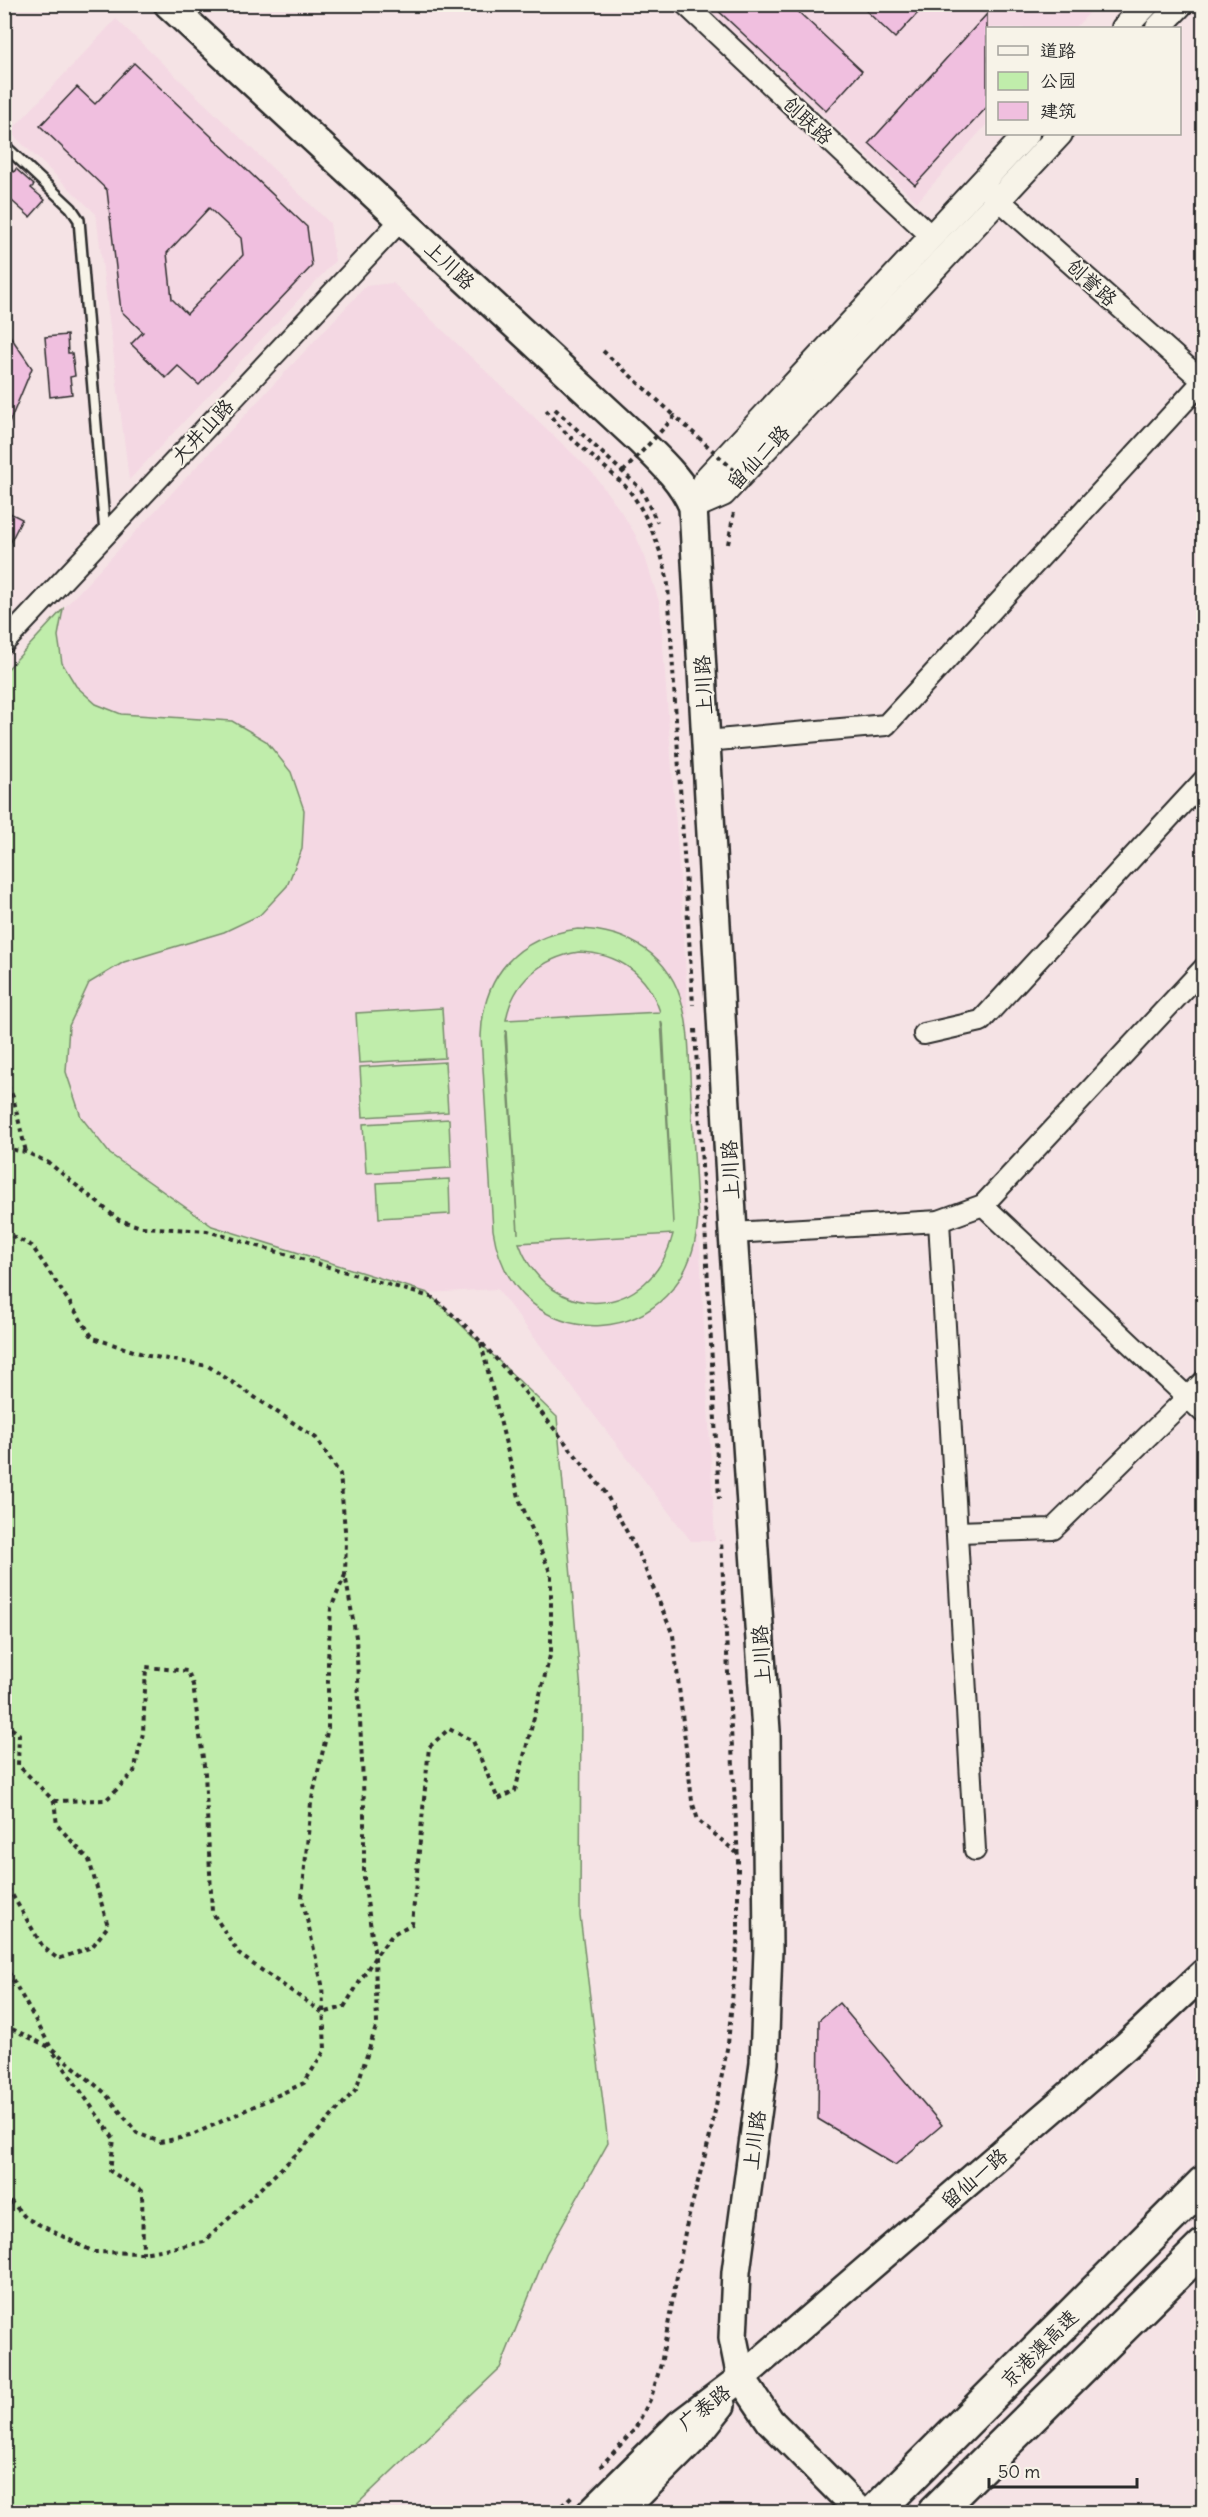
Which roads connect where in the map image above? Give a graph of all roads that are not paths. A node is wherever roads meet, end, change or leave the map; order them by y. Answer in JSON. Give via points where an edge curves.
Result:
{"nodes":[{"id":1,"x":168,"y":4,"type":"edge"},
{"id":2,"x":685,"y":4,"type":"edge"},
{"id":3,"x":1147,"y":4,"type":"edge"},
{"id":4,"x":1181,"y":4,"type":"edge"},
{"id":5,"x":1125,"y":27,"type":"edge"},
{"id":6,"x":1159,"y":27,"type":"edge"},
{"id":7,"x":1026,"y":135,"type":"edge"},
{"id":8,"x":1059,"y":135,"type":"edge"},
{"id":9,"x":4,"y":145,"type":"edge"},
{"id":10,"x":981,"y":183,"type":"junction"},
{"id":11,"x":999,"y":199,"type":"junction"},
{"id":12,"x":401,"y":220,"type":"junction"},
{"id":13,"x":931,"y":236,"type":"junction"},
{"id":14,"x":1203,"y":381,"type":"edge"},
{"id":15,"x":693,"y":507,"type":"junction"},
{"id":16,"x":105,"y":533,"type":"junction"},
{"id":17,"x":4,"y":643,"type":"edge"},
{"id":18,"x":706,"y":741,"type":"junction"},
{"id":19,"x":1203,"y":780,"type":"edge"},
{"id":20,"x":1203,"y":968,"type":"edge"},
{"id":21,"x":924,"y":1034,"type":"dead end"},
{"id":22,"x":983,"y":1204,"type":"junction"},
{"id":23,"x":939,"y":1221,"type":"junction"},
{"id":24,"x":733,"y":1233,"type":"junction"},
{"id":25,"x":1203,"y":1381,"type":"edge"},
{"id":26,"x":1187,"y":1398,"type":"junction"},
{"id":27,"x":1203,"y":1413,"type":"edge"},
{"id":28,"x":957,"y":1532,"type":"junction"},
{"id":29,"x":975,"y":1850,"type":"dead end"},
{"id":30,"x":1203,"y":1973,"type":"edge"},
{"id":31,"x":1203,"y":2183,"type":"edge"},
{"id":32,"x":1203,"y":2246,"type":"edge"},
{"id":33,"x":741,"y":2378,"type":"junction"},
{"id":34,"x":591,"y":2512,"type":"edge"},
{"id":35,"x":621,"y":2512,"type":"edge"},
{"id":36,"x":860,"y":2512,"type":"edge"},
{"id":37,"x":875,"y":2512,"type":"edge"},
{"id":38,"x":935,"y":2512,"type":"edge"}],
"edges":[{"from":1,"to":12,"type":"main road","name":"上川路"},
{"from":2,"to":13,"type":"street","name":"创联路"},
{"from":3,"to":5,"type":"street"},
{"from":4,"to":6,"type":"street"},
{"from":7,"to":10,"type":"street","name":"留仙二路"},
{"from":8,"to":11,"type":"street","name":"留仙二路"},
{"from":9,"to":16,"type":"lane","via":[[79,220]]},
{"from":10,"to":11,"type":"street","name":"创誉路"},
{"from":10,"to":13,"type":"street","name":"留仙二路"},
{"from":11,"to":14,"type":"street","name":"创誉路"},
{"from":11,"to":15,"type":"street","name":"留仙二路","via":[[723,494]]},
{"from":12,"to":15,"type":"main road","name":"上川路","via":[[651,452]]},
{"from":12,"to":16,"type":"street","name":"大井山路"},
{"from":13,"to":15,"type":"street","name":"留仙二路","via":[[706,478]]},
{"from":14,"to":18,"type":"street","via":[[886,725]]},
{"from":15,"to":18,"type":"main road","name":"上川路"},
{"from":16,"to":17,"type":"street","name":"大井山路"},
{"from":18,"to":24,"type":"main road","name":"上川路"},
{"from":19,"to":21,"type":"street","via":[[981,1021]]},
{"from":20,"to":22,"type":"street"},
{"from":22,"to":23,"type":"street"},
{"from":22,"to":26,"type":"street"},
{"from":23,"to":24,"type":"street"},
{"from":23,"to":28,"type":"street"},
{"from":24,"to":33,"type":"main road","name":"上川路","via":[[766,1731],[768,1860],[764,2063],[736,2272],[733,2338]]},
{"from":25,"to":26,"type":"street"},
{"from":26,"to":27,"type":"street"},
{"from":26,"to":28,"type":"street","via":[[1053,1529]]},
{"from":28,"to":29,"type":"street"},
{"from":30,"to":33,"type":"main road","name":"留仙一路","via":[[1126,2046]]},
{"from":31,"to":37,"type":"highway","name":"京港澳高速"},
{"from":32,"to":38,"type":"highway"},
{"from":33,"to":34,"type":"main road","name":"广泰路","via":[[680,2424]]},
{"from":33,"to":35,"type":"main road","name":"广泰路","via":[[694,2439]]},
{"from":33,"to":36,"type":"main road","name":"上川路","via":[[770,2421]]}]}
